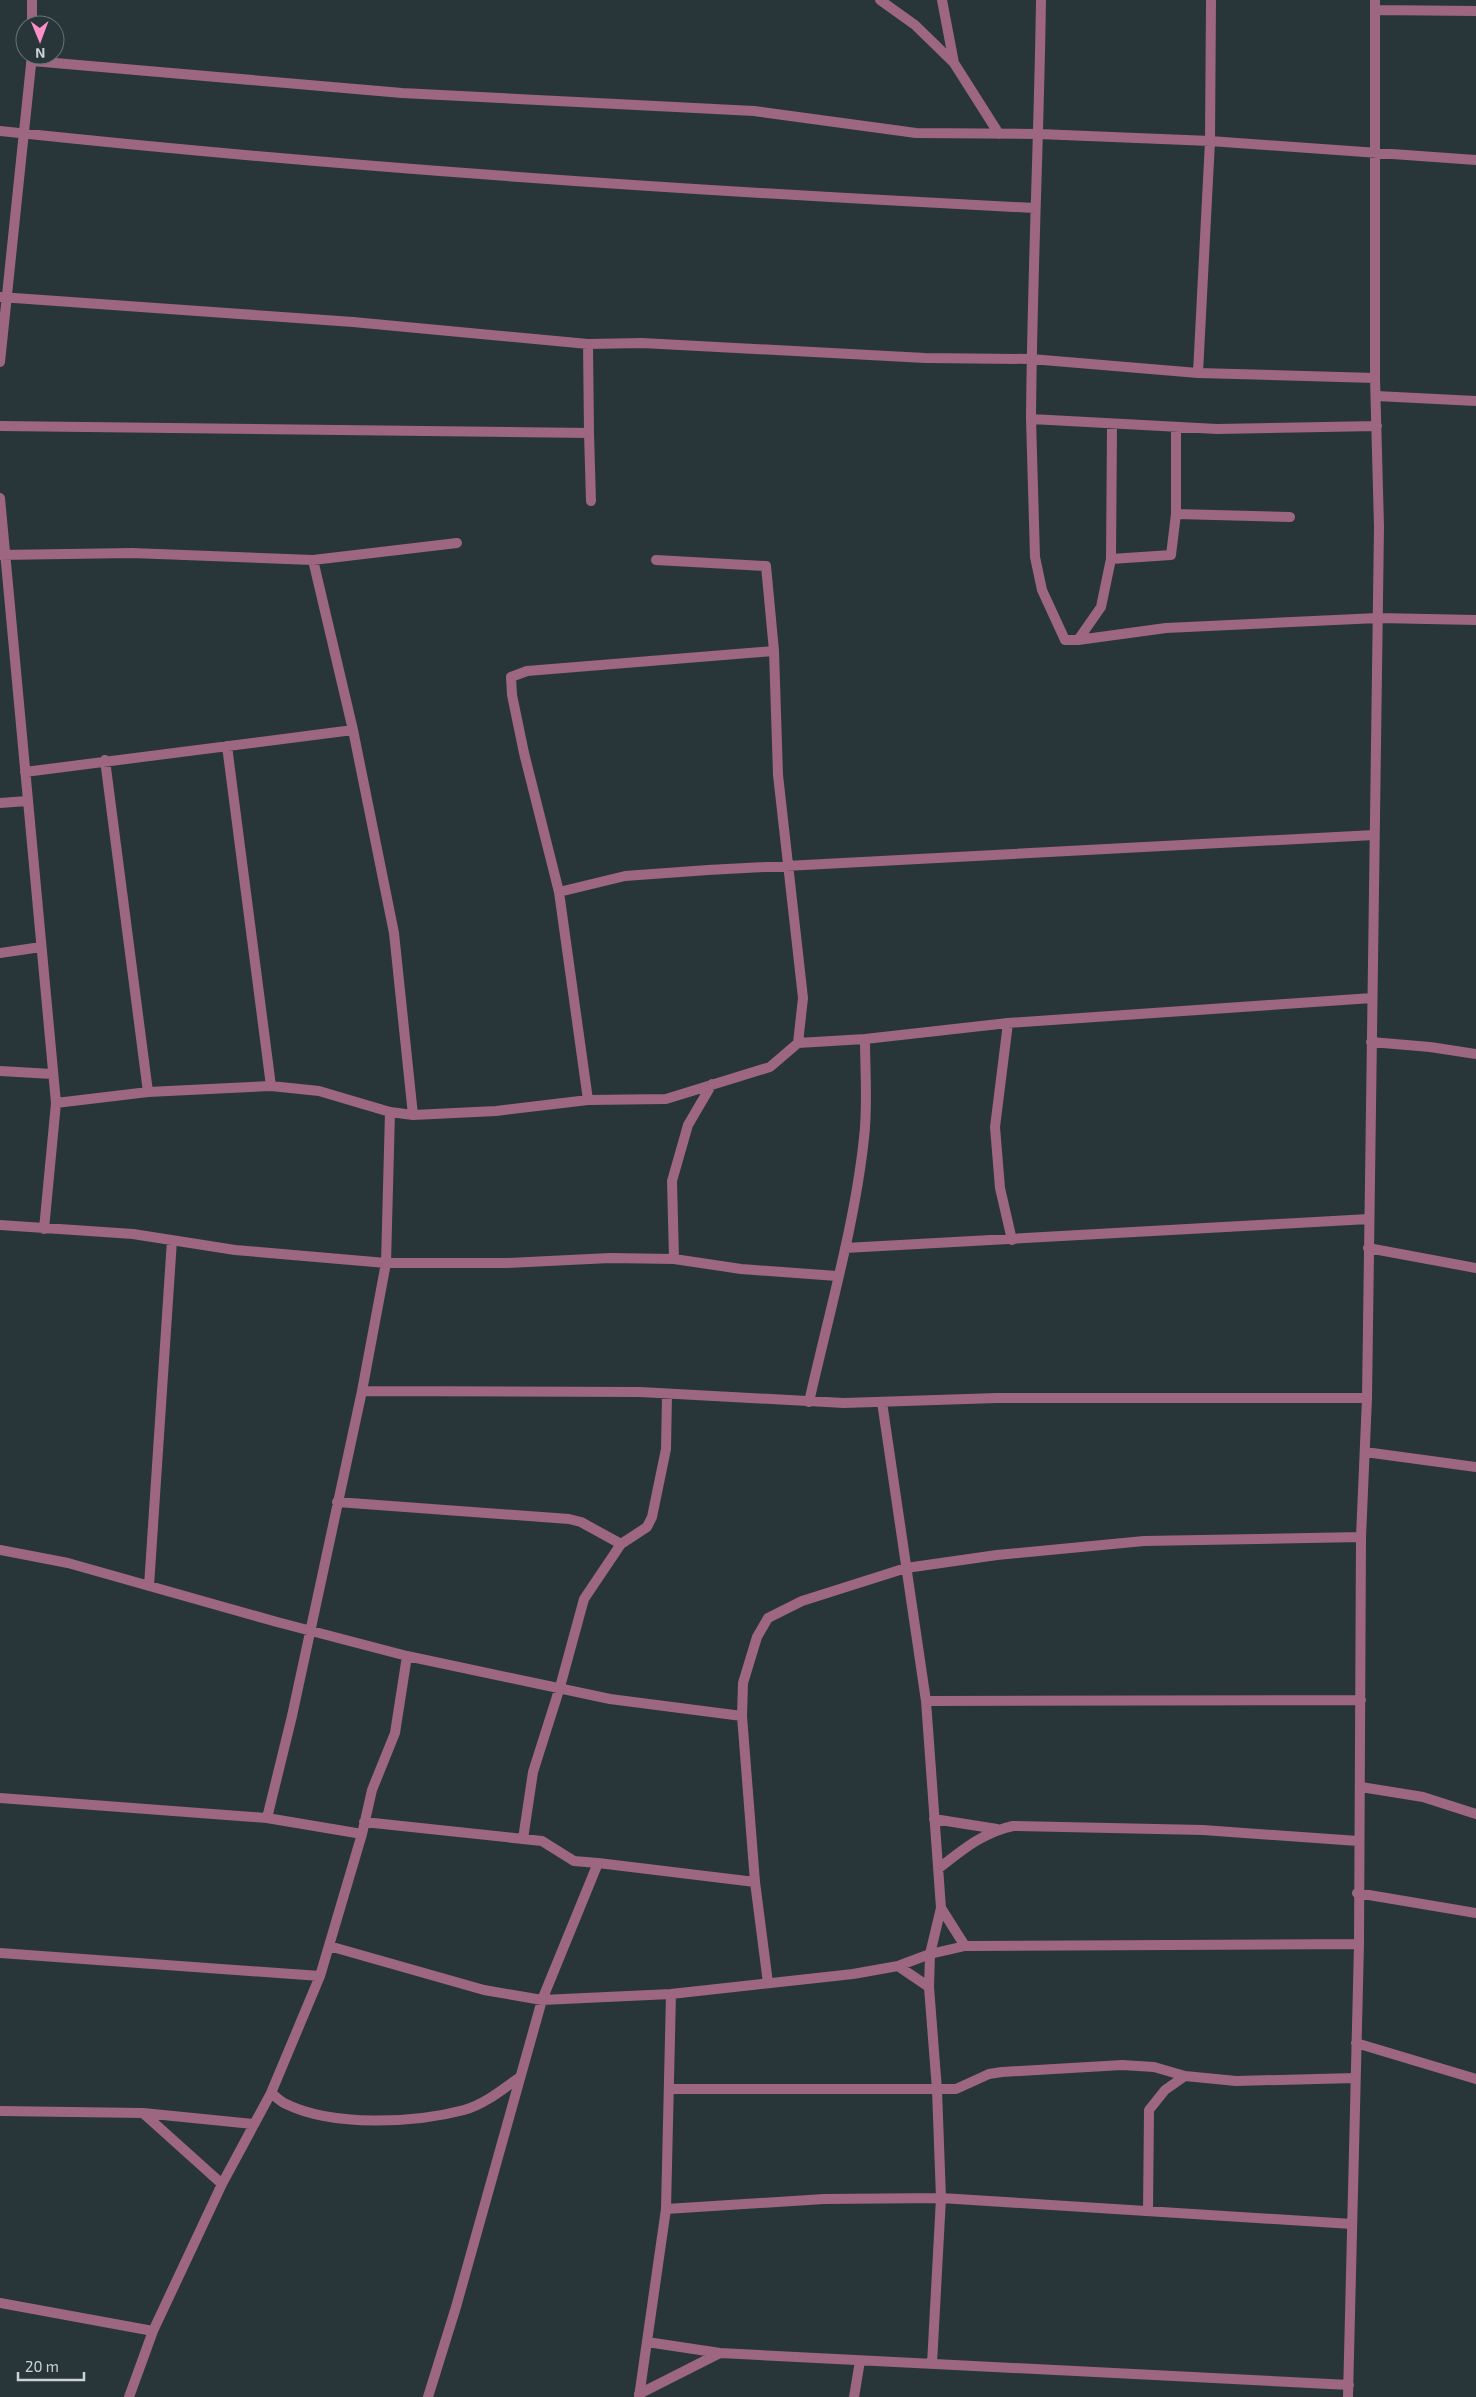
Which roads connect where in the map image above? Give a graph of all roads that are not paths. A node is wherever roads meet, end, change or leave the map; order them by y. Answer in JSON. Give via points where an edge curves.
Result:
{"nodes":[{"id":1,"x":32,"y":0,"type":"edge"},
{"id":2,"x":880,"y":0,"type":"edge"},
{"id":3,"x":942,"y":0,"type":"edge"},
{"id":4,"x":1041,"y":0,"type":"edge"},
{"id":5,"x":1212,"y":0,"type":"edge"},
{"id":6,"x":1375,"y":5,"type":"edge"},
{"id":7,"x":1476,"y":11,"type":"edge"},
{"id":8,"x":32,"y":15,"type":"edge"},
{"id":9,"x":65,"y":61,"type":"edge"},
{"id":10,"x":954,"y":63,"type":"junction"},
{"id":11,"x":31,"y":65,"type":"edge"},
{"id":12,"x":0,"y":131,"type":"edge"},
{"id":13,"x":23,"y":134,"type":"junction"},
{"id":14,"x":999,"y":134,"type":"junction"},
{"id":15,"x":1040,"y":134,"type":"junction"},
{"id":16,"x":1210,"y":141,"type":"junction"},
{"id":17,"x":1374,"y":151,"type":"junction"},
{"id":18,"x":1476,"y":160,"type":"edge"},
{"id":19,"x":1035,"y":208,"type":"junction"},
{"id":20,"x":4,"y":298,"type":"edge"},
{"id":21,"x":588,"y":344,"type":"junction"},
{"id":22,"x":1031,"y":359,"type":"junction"},
{"id":23,"x":0,"y":362,"type":"edge"},
{"id":24,"x":1198,"y":373,"type":"junction"},
{"id":25,"x":1375,"y":378,"type":"junction"},
{"id":26,"x":1376,"y":396,"type":"junction"},
{"id":27,"x":1476,"y":401,"type":"edge"},
{"id":28,"x":1031,"y":419,"type":"junction"},
{"id":29,"x":1112,"y":424,"type":"junction"},
{"id":30,"x":0,"y":426,"type":"edge"},
{"id":31,"x":1176,"y":426,"type":"junction"},
{"id":32,"x":1377,"y":426,"type":"junction"},
{"id":33,"x":590,"y":433,"type":"junction"},
{"id":34,"x":0,"y":498,"type":"edge"},
{"id":35,"x":591,"y":501,"type":"dead end"},
{"id":36,"x":1176,"y":514,"type":"junction"},
{"id":37,"x":1290,"y":517,"type":"dead end"},
{"id":38,"x":457,"y":543,"type":"dead end"},
{"id":39,"x":2,"y":554,"type":"edge"},
{"id":40,"x":1111,"y":559,"type":"junction"},
{"id":41,"x":313,"y":560,"type":"junction"},
{"id":42,"x":656,"y":560,"type":"dead end"},
{"id":43,"x":1378,"y":618,"type":"junction"},
{"id":44,"x":1476,"y":620,"type":"edge"},
{"id":45,"x":1078,"y":640,"type":"junction"},
{"id":46,"x":774,"y":650,"type":"junction"},
{"id":47,"x":353,"y":730,"type":"junction"},
{"id":48,"x":227,"y":746,"type":"junction"},
{"id":49,"x":105,"y":760,"type":"junction"},
{"id":50,"x":25,"y":772,"type":"junction"},
{"id":51,"x":27,"y":801,"type":"junction"},
{"id":52,"x":0,"y":802,"type":"edge"},
{"id":53,"x":1374,"y":835,"type":"junction"},
{"id":54,"x":789,"y":866,"type":"junction"},
{"id":55,"x":559,"y":892,"type":"junction"},
{"id":56,"x":41,"y":947,"type":"junction"},
{"id":57,"x":0,"y":953,"type":"edge"},
{"id":58,"x":1372,"y":998,"type":"junction"},
{"id":59,"x":1008,"y":1023,"type":"junction"},
{"id":60,"x":865,"y":1039,"type":"junction"},
{"id":61,"x":1371,"y":1042,"type":"junction"},
{"id":62,"x":798,"y":1043,"type":"junction"},
{"id":63,"x":1476,"y":1054,"type":"edge"},
{"id":64,"x":0,"y":1071,"type":"edge"},
{"id":65,"x":52,"y":1074,"type":"junction"},
{"id":66,"x":712,"y":1084,"type":"junction"},
{"id":67,"x":271,"y":1086,"type":"junction"},
{"id":68,"x":148,"y":1092,"type":"junction"},
{"id":69,"x":588,"y":1100,"type":"junction"},
{"id":70,"x":56,"y":1103,"type":"junction"},
{"id":71,"x":390,"y":1112,"type":"junction"},
{"id":72,"x":413,"y":1116,"type":"junction"},
{"id":73,"x":1369,"y":1219,"type":"junction"},
{"id":74,"x":0,"y":1226,"type":"edge"},
{"id":75,"x":44,"y":1229,"type":"junction"},
{"id":76,"x":172,"y":1240,"type":"junction"},
{"id":77,"x":1012,"y":1240,"type":"junction"},
{"id":78,"x":845,"y":1248,"type":"junction"},
{"id":79,"x":1368,"y":1248,"type":"junction"},
{"id":80,"x":674,"y":1259,"type":"junction"},
{"id":81,"x":386,"y":1263,"type":"junction"},
{"id":82,"x":1476,"y":1268,"type":"edge"},
{"id":83,"x":838,"y":1276,"type":"junction"},
{"id":84,"x":362,"y":1391,"type":"junction"},
{"id":85,"x":668,"y":1395,"type":"junction"},
{"id":86,"x":1367,"y":1398,"type":"junction"},
{"id":87,"x":809,"y":1402,"type":"junction"},
{"id":88,"x":882,"y":1402,"type":"junction"},
{"id":89,"x":1365,"y":1452,"type":"junction"},
{"id":90,"x":1476,"y":1467,"type":"edge"},
{"id":91,"x":337,"y":1502,"type":"junction"},
{"id":92,"x":1361,"y":1537,"type":"junction"},
{"id":93,"x":621,"y":1544,"type":"junction"},
{"id":94,"x":0,"y":1550,"type":"edge"},
{"id":95,"x":906,"y":1568,"type":"junction"},
{"id":96,"x":149,"y":1586,"type":"junction"},
{"id":97,"x":310,"y":1630,"type":"junction"},
{"id":98,"x":407,"y":1656,"type":"junction"},
{"id":99,"x":560,"y":1687,"type":"junction"},
{"id":100,"x":1361,"y":1700,"type":"junction"},
{"id":101,"x":926,"y":1701,"type":"junction"},
{"id":102,"x":742,"y":1716,"type":"junction"},
{"id":103,"x":1361,"y":1787,"type":"junction"},
{"id":104,"x":0,"y":1798,"type":"edge"},
{"id":105,"x":1476,"y":1814,"type":"edge"},
{"id":106,"x":267,"y":1818,"type":"junction"},
{"id":107,"x":934,"y":1819,"type":"junction"},
{"id":108,"x":364,"y":1822,"type":"junction"},
{"id":109,"x":997,"y":1829,"type":"junction"},
{"id":110,"x":362,"y":1834,"type":"junction"},
{"id":111,"x":522,"y":1839,"type":"junction"},
{"id":112,"x":1358,"y":1841,"type":"junction"},
{"id":113,"x":598,"y":1863,"type":"junction"},
{"id":114,"x":938,"y":1868,"type":"junction"},
{"id":115,"x":755,"y":1882,"type":"junction"},
{"id":116,"x":1357,"y":1893,"type":"junction"},
{"id":117,"x":941,"y":1908,"type":"junction"},
{"id":118,"x":1476,"y":1913,"type":"edge"},
{"id":119,"x":1359,"y":1944,"type":"junction"},
{"id":120,"x":329,"y":1946,"type":"junction"},
{"id":121,"x":965,"y":1946,"type":"junction"},
{"id":122,"x":0,"y":1953,"type":"edge"},
{"id":123,"x":930,"y":1954,"type":"junction"},
{"id":124,"x":898,"y":1966,"type":"junction"},
{"id":125,"x":320,"y":1976,"type":"junction"},
{"id":126,"x":768,"y":1983,"type":"junction"},
{"id":127,"x":929,"y":1987,"type":"junction"},
{"id":128,"x":671,"y":1994,"type":"junction"},
{"id":129,"x":542,"y":2000,"type":"junction"},
{"id":130,"x":1356,"y":2043,"type":"junction"},
{"id":131,"x":1185,"y":2076,"type":"junction"},
{"id":132,"x":520,"y":2077,"type":"junction"},
{"id":133,"x":1355,"y":2078,"type":"junction"},
{"id":134,"x":1476,"y":2080,"type":"edge"},
{"id":135,"x":669,"y":2089,"type":"junction"},
{"id":136,"x":937,"y":2090,"type":"junction"},
{"id":137,"x":271,"y":2093,"type":"junction"},
{"id":138,"x":0,"y":2111,"type":"edge"},
{"id":139,"x":143,"y":2113,"type":"junction"},
{"id":140,"x":253,"y":2124,"type":"junction"},
{"id":141,"x":222,"y":2184,"type":"junction"},
{"id":142,"x":941,"y":2198,"type":"junction"},
{"id":143,"x":666,"y":2210,"type":"junction"},
{"id":144,"x":1148,"y":2211,"type":"junction"},
{"id":145,"x":1352,"y":2224,"type":"junction"},
{"id":146,"x":0,"y":2303,"type":"edge"},
{"id":147,"x":153,"y":2331,"type":"junction"},
{"id":148,"x":647,"y":2342,"type":"junction"},
{"id":149,"x":720,"y":2353,"type":"junction"},
{"id":150,"x":860,"y":2361,"type":"junction"},
{"id":151,"x":932,"y":2364,"type":"junction"},
{"id":152,"x":1348,"y":2385,"type":"junction"},
{"id":153,"x":639,"y":2395,"type":"edge"},
{"id":154,"x":128,"y":2397,"type":"edge"},
{"id":155,"x":428,"y":2397,"type":"edge"},
{"id":156,"x":854,"y":2397,"type":"edge"},
{"id":157,"x":1348,"y":2397,"type":"edge"}],
"edges":[{"from":1,"to":8,"type":"street"},
{"from":2,"to":10,"type":"street","via":[[916,25]]},
{"from":3,"to":10,"type":"street"},
{"from":4,"to":15,"type":"street"},
{"from":5,"to":16,"type":"street"},
{"from":6,"to":7,"type":"street"},
{"from":6,"to":17,"type":"street"},
{"from":9,"to":14,"type":"street","via":[[402,93],[754,111],[916,133]]},
{"from":10,"to":14,"type":"street"},
{"from":11,"to":13,"type":"street"},
{"from":12,"to":13,"type":"street"},
{"from":13,"to":19,"type":"street","via":[[369,166],[859,200]]},
{"from":13,"to":20,"type":"street"},
{"from":14,"to":15,"type":"street"},
{"from":15,"to":16,"type":"street"},
{"from":15,"to":19,"type":"street"},
{"from":16,"to":17,"type":"street"},
{"from":16,"to":24,"type":"street"},
{"from":17,"to":18,"type":"street"},
{"from":17,"to":25,"type":"street"},
{"from":19,"to":22,"type":"street"},
{"from":20,"to":21,"type":"street","via":[[353,322]]},
{"from":20,"to":23,"type":"street"},
{"from":21,"to":22,"type":"street","via":[[642,343],[925,358]]},
{"from":21,"to":33,"type":"street"},
{"from":22,"to":24,"type":"street"},
{"from":22,"to":28,"type":"street"},
{"from":24,"to":25,"type":"street"},
{"from":25,"to":26,"type":"street"},
{"from":26,"to":27,"type":"street"},
{"from":26,"to":32,"type":"street"},
{"from":28,"to":29,"type":"street"},
{"from":28,"to":45,"type":"street","via":[[1038,574],[1065,640]]},
{"from":29,"to":31,"type":"street"},
{"from":29,"to":40,"type":"street"},
{"from":30,"to":33,"type":"street"},
{"from":31,"to":32,"type":"street","via":[[1217,430]]},
{"from":31,"to":36,"type":"street"},
{"from":32,"to":43,"type":"street"},
{"from":33,"to":35,"type":"street"},
{"from":34,"to":39,"type":"street"},
{"from":36,"to":37,"type":"street"},
{"from":36,"to":40,"type":"street","via":[[1171,555]]},
{"from":38,"to":41,"type":"street"},
{"from":39,"to":41,"type":"street","via":[[132,553]]},
{"from":39,"to":50,"type":"street"},
{"from":40,"to":45,"type":"street","via":[[1101,607]]},
{"from":41,"to":47,"type":"street"},
{"from":42,"to":46,"type":"street","via":[[766,566]]},
{"from":43,"to":44,"type":"street"},
{"from":43,"to":45,"type":"street","via":[[1166,628]]},
{"from":43,"to":53,"type":"street"},
{"from":46,"to":54,"type":"street","via":[[778,775]]},
{"from":46,"to":55,"type":"street","via":[[527,671],[511,677],[524,753]]},
{"from":47,"to":48,"type":"street"},
{"from":47,"to":72,"type":"street","via":[[394,933]]},
{"from":48,"to":49,"type":"street"},
{"from":48,"to":67,"type":"street"},
{"from":49,"to":50,"type":"street"},
{"from":49,"to":68,"type":"street"},
{"from":50,"to":51,"type":"street"},
{"from":51,"to":52,"type":"street"},
{"from":51,"to":56,"type":"street"},
{"from":53,"to":54,"type":"street"},
{"from":53,"to":58,"type":"street"},
{"from":54,"to":55,"type":"street","via":[[625,876]]},
{"from":54,"to":62,"type":"street","via":[[803,998]]},
{"from":55,"to":69,"type":"street"},
{"from":56,"to":57,"type":"street"},
{"from":56,"to":65,"type":"street"},
{"from":58,"to":59,"type":"street"},
{"from":58,"to":61,"type":"street"},
{"from":59,"to":60,"type":"street"},
{"from":59,"to":77,"type":"street","via":[[995,1127],[1000,1188]]},
{"from":60,"to":62,"type":"street"},
{"from":60,"to":78,"type":"street","via":[[864,1136]]},
{"from":61,"to":63,"type":"street"},
{"from":61,"to":73,"type":"street"},
{"from":62,"to":66,"type":"street","via":[[770,1068]]},
{"from":64,"to":65,"type":"street"},
{"from":65,"to":70,"type":"street"},
{"from":66,"to":69,"type":"street","via":[[666,1099]]},
{"from":66,"to":80,"type":"street","via":[[688,1125],[672,1181]]},
{"from":67,"to":68,"type":"street"},
{"from":67,"to":71,"type":"street","via":[[319,1091]]},
{"from":68,"to":70,"type":"street"},
{"from":69,"to":72,"type":"street","via":[[496,1111]]},
{"from":70,"to":75,"type":"street"},
{"from":71,"to":72,"type":"street"},
{"from":71,"to":81,"type":"street"},
{"from":73,"to":77,"type":"street"},
{"from":73,"to":79,"type":"street"},
{"from":74,"to":75,"type":"street"},
{"from":75,"to":76,"type":"street","via":[[133,1234]]},
{"from":76,"to":81,"type":"street","via":[[234,1250]]},
{"from":76,"to":96,"type":"street"},
{"from":77,"to":78,"type":"street"},
{"from":78,"to":83,"type":"street"},
{"from":79,"to":82,"type":"street"},
{"from":79,"to":86,"type":"street"},
{"from":80,"to":81,"type":"street"},
{"from":80,"to":83,"type":"street","via":[[742,1269]]},
{"from":81,"to":84,"type":"street"},
{"from":83,"to":87,"type":"street"},
{"from":84,"to":85,"type":"street","via":[[640,1392]]},
{"from":84,"to":91,"type":"street"},
{"from":85,"to":87,"type":"street"},
{"from":85,"to":93,"type":"street","via":[[666,1449],[652,1517],[647,1527]]},
{"from":86,"to":88,"type":"street","via":[[997,1398]]},
{"from":86,"to":89,"type":"street"},
{"from":87,"to":88,"type":"street"},
{"from":88,"to":95,"type":"street"},
{"from":89,"to":90,"type":"street"},
{"from":89,"to":92,"type":"street"},
{"from":91,"to":93,"type":"street","via":[[569,1519]]},
{"from":91,"to":97,"type":"street"},
{"from":92,"to":95,"type":"street","via":[[1144,1541],[997,1555]]},
{"from":92,"to":100,"type":"street"},
{"from":93,"to":99,"type":"street","via":[[584,1599]]},
{"from":94,"to":96,"type":"street","via":[[68,1562]]},
{"from":95,"to":101,"type":"street"},
{"from":95,"to":102,"type":"street","via":[[802,1601],[768,1618],[757,1637],[743,1683]]},
{"from":96,"to":97,"type":"street"},
{"from":97,"to":98,"type":"street"},
{"from":97,"to":106,"type":"street"},
{"from":98,"to":99,"type":"street"},
{"from":98,"to":108,"type":"street","via":[[395,1733],[372,1790]]},
{"from":99,"to":102,"type":"street","via":[[610,1699]]},
{"from":99,"to":111,"type":"street","via":[[533,1772]]},
{"from":100,"to":101,"type":"street"},
{"from":100,"to":103,"type":"street"},
{"from":101,"to":107,"type":"street"},
{"from":102,"to":115,"type":"street"},
{"from":103,"to":105,"type":"street","via":[[1423,1797]]},
{"from":103,"to":112,"type":"street"},
{"from":104,"to":106,"type":"street"},
{"from":106,"to":110,"type":"street"},
{"from":107,"to":109,"type":"street"},
{"from":107,"to":114,"type":"street"},
{"from":108,"to":110,"type":"street"},
{"from":108,"to":111,"type":"street"},
{"from":109,"to":112,"type":"street","via":[[1038,1825],[1203,1830]]},
{"from":109,"to":114,"type":"street"},
{"from":110,"to":120,"type":"street"},
{"from":111,"to":113,"type":"street","via":[[542,1841],[574,1861]]},
{"from":112,"to":116,"type":"street"},
{"from":113,"to":115,"type":"street"},
{"from":113,"to":129,"type":"street"},
{"from":114,"to":117,"type":"street"},
{"from":115,"to":126,"type":"street"},
{"from":116,"to":118,"type":"street"},
{"from":116,"to":119,"type":"street"},
{"from":117,"to":121,"type":"street"},
{"from":117,"to":123,"type":"street"},
{"from":119,"to":121,"type":"street"},
{"from":119,"to":130,"type":"street"},
{"from":120,"to":125,"type":"street"},
{"from":120,"to":129,"type":"street","via":[[484,1990]]},
{"from":121,"to":123,"type":"street"},
{"from":122,"to":125,"type":"street"},
{"from":123,"to":124,"type":"street"},
{"from":123,"to":127,"type":"street"},
{"from":124,"to":126,"type":"street"},
{"from":124,"to":127,"type":"street"},
{"from":125,"to":137,"type":"street"},
{"from":126,"to":128,"type":"street"},
{"from":127,"to":136,"type":"street"},
{"from":128,"to":129,"type":"street"},
{"from":128,"to":135,"type":"street"},
{"from":129,"to":132,"type":"street"},
{"from":130,"to":133,"type":"street"},
{"from":130,"to":134,"type":"street"},
{"from":131,"to":133,"type":"street","via":[[1236,2081]]},
{"from":131,"to":136,"type":"street","via":[[1154,2068],[1122,2066],[1002,2072],[989,2074],[956,2089]]},
{"from":131,"to":144,"type":"street","via":[[1165,2090],[1149,2110]]},
{"from":132,"to":137,"type":"street","via":[[466,2110],[402,2119],[365,2120],[306,2112],[285,2104]]},
{"from":132,"to":155,"type":"street"},
{"from":133,"to":145,"type":"street"},
{"from":135,"to":136,"type":"street"},
{"from":135,"to":143,"type":"street"},
{"from":136,"to":142,"type":"street"},
{"from":137,"to":140,"type":"street"},
{"from":138,"to":139,"type":"street"},
{"from":139,"to":140,"type":"street"},
{"from":139,"to":141,"type":"street"},
{"from":140,"to":141,"type":"street"},
{"from":141,"to":147,"type":"street"},
{"from":142,"to":143,"type":"street","via":[[824,2199]]},
{"from":142,"to":144,"type":"street"},
{"from":142,"to":151,"type":"street"},
{"from":143,"to":148,"type":"street"},
{"from":144,"to":145,"type":"street"},
{"from":145,"to":152,"type":"street"},
{"from":146,"to":147,"type":"street"},
{"from":147,"to":154,"type":"street"},
{"from":148,"to":149,"type":"street"},
{"from":148,"to":153,"type":"street"},
{"from":149,"to":150,"type":"street"},
{"from":149,"to":153,"type":"street"},
{"from":150,"to":151,"type":"street"},
{"from":150,"to":156,"type":"street"},
{"from":151,"to":152,"type":"street"},
{"from":152,"to":157,"type":"street"}]}
